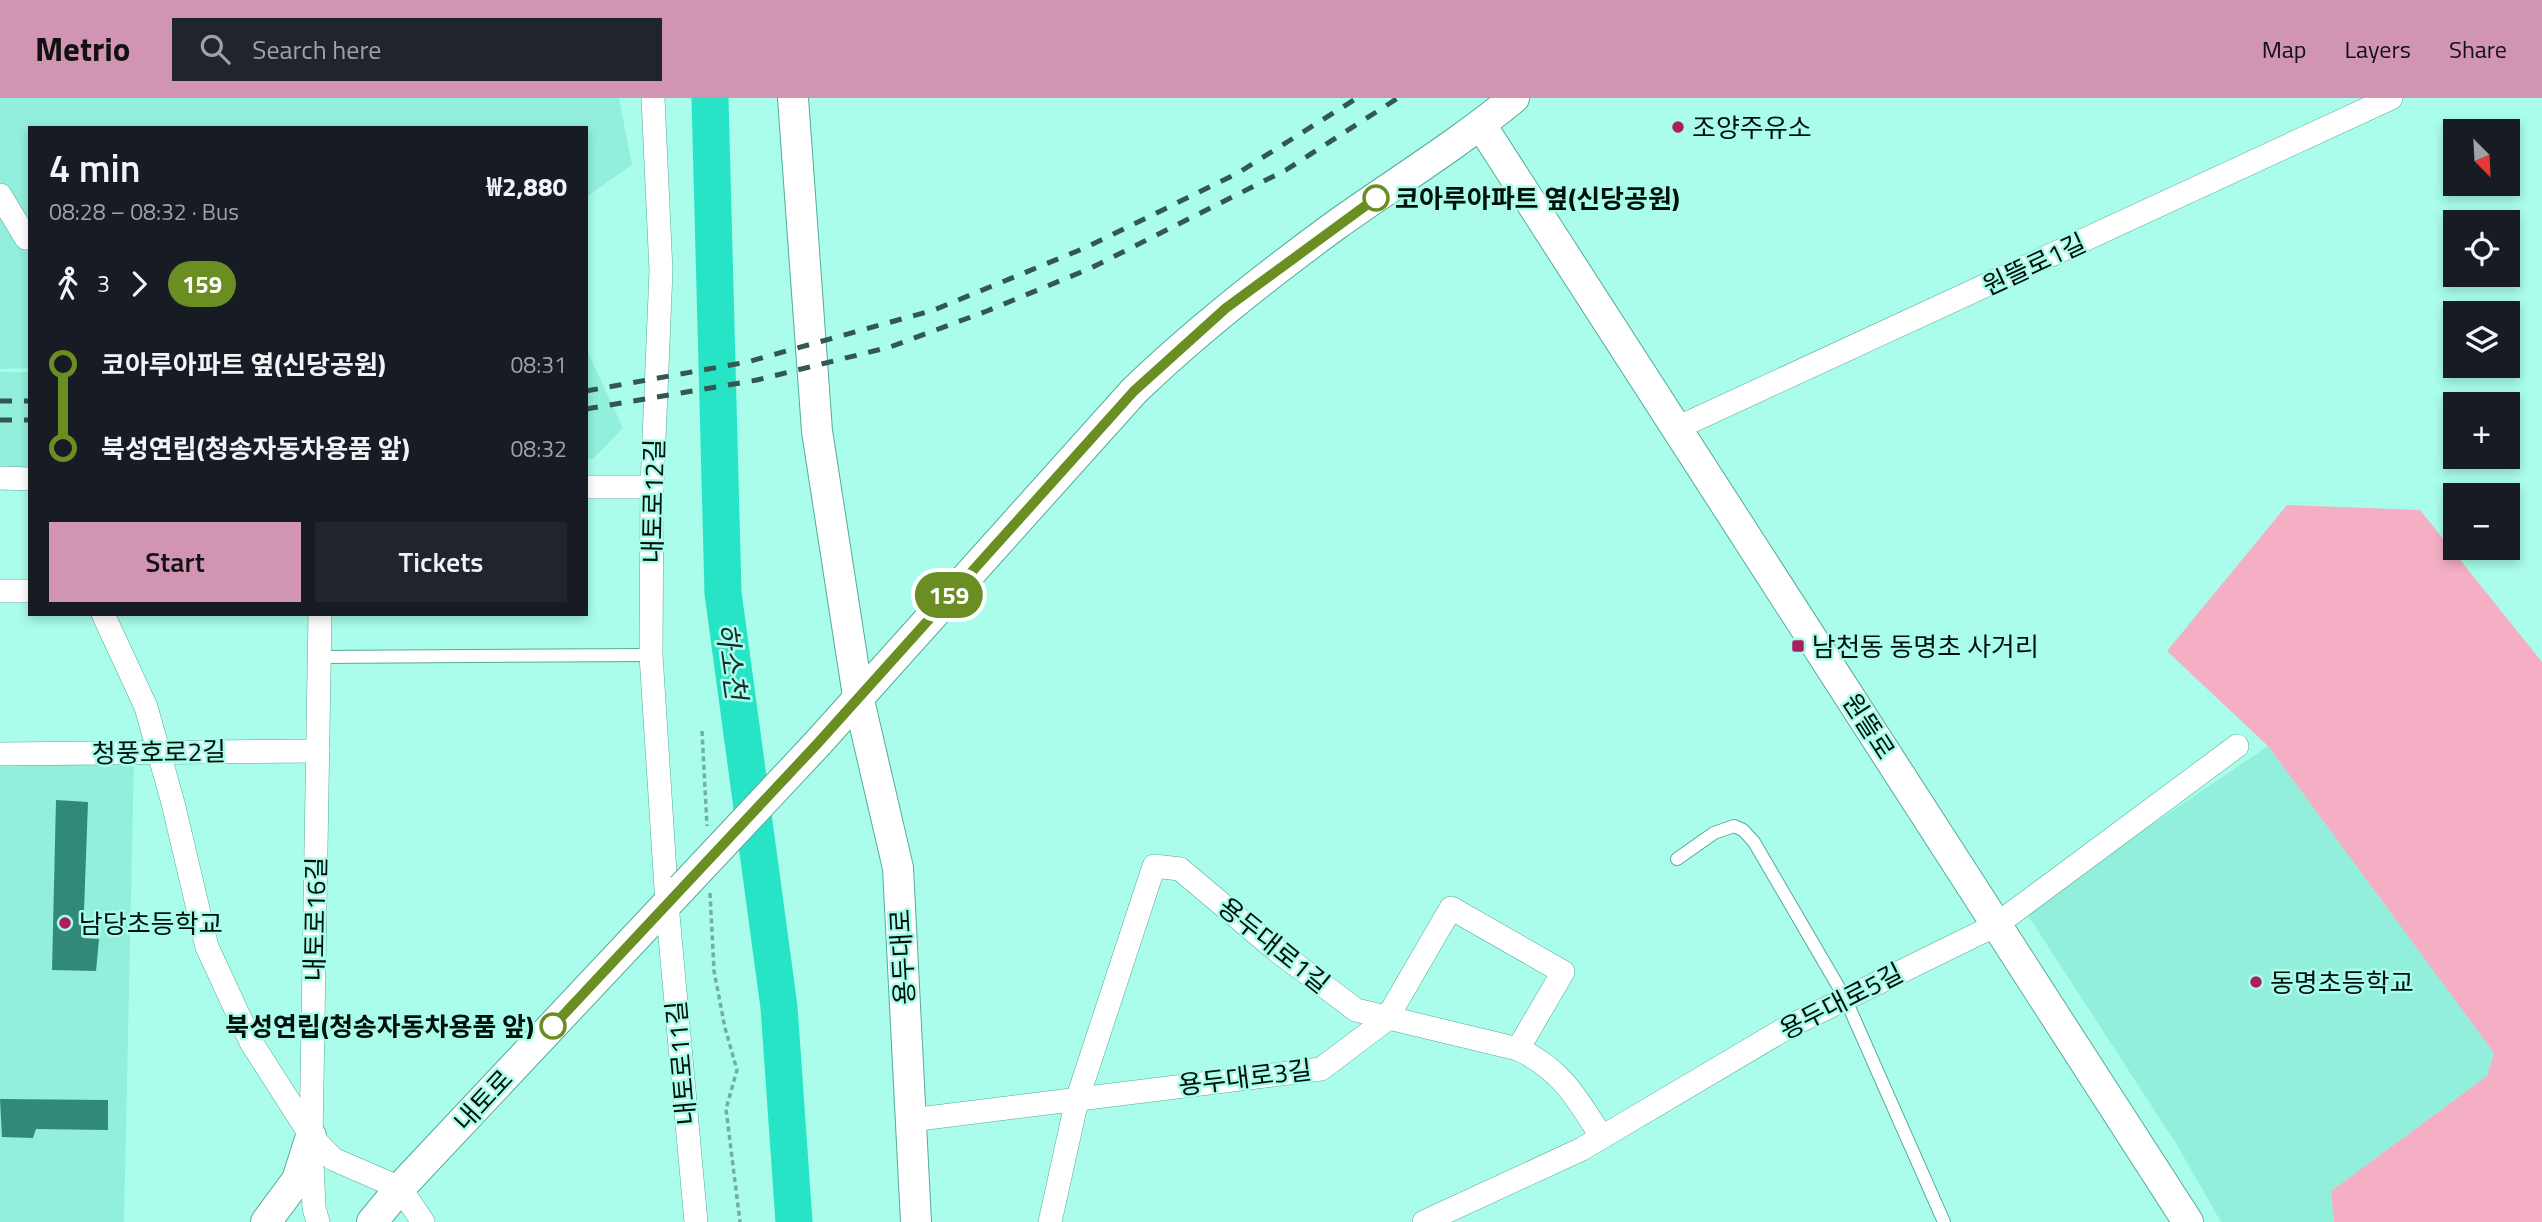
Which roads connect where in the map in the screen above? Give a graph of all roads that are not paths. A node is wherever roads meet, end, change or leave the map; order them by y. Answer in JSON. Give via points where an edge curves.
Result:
{"nodes":[{"id":1,"x":653,"y":98,"type":"edge"},
{"id":2,"x":793,"y":98,"type":"edge"},
{"id":3,"x":1514,"y":98,"type":"edge"},
{"id":4,"x":2391,"y":98,"type":"edge"},
{"id":5,"x":1481,"y":125,"type":"junction"},
{"id":6,"x":0,"y":195,"type":"edge"},
{"id":7,"x":26,"y":238,"type":"dead end"},
{"id":8,"x":1677,"y":428,"type":"junction"},
{"id":9,"x":0,"y":478,"type":"edge"},
{"id":10,"x":28,"y":479,"type":"edge"},
{"id":11,"x":588,"y":487,"type":"edge"},
{"id":12,"x":652,"y":487,"type":"junction"},
{"id":13,"x":28,"y":591,"type":"edge"},
{"id":14,"x":0,"y":592,"type":"edge"},
{"id":15,"x":104,"y":616,"type":"edge"},
{"id":16,"x":320,"y":616,"type":"edge"},
{"id":17,"x":651,"y":655,"type":"junction"},
{"id":18,"x":320,"y":657,"type":"junction"},
{"id":19,"x":858,"y":696,"type":"junction"},
{"id":20,"x":2237,"y":746,"type":"dead end"},
{"id":21,"x":318,"y":751,"type":"junction"},
{"id":22,"x":160,"y":752,"type":"junction"},
{"id":23,"x":0,"y":754,"type":"edge"},
{"id":24,"x":1677,"y":859,"type":"dead end"},
{"id":25,"x":686,"y":895,"type":"junction"},
{"id":26,"x":1996,"y":925,"type":"junction"},
{"id":27,"x":1845,"y":998,"type":"junction"},
{"id":28,"x":1386,"y":1020,"type":"junction"},
{"id":29,"x":1518,"y":1049,"type":"junction"},
{"id":30,"x":1077,"y":1100,"type":"junction"},
{"id":31,"x":911,"y":1120,"type":"junction"},
{"id":32,"x":311,"y":1136,"type":"junction"},
{"id":33,"x":1601,"y":1136,"type":"junction"},
{"id":34,"x":400,"y":1188,"type":"junction"},
{"id":35,"x":266,"y":1222,"type":"edge"},
{"id":36,"x":318,"y":1222,"type":"edge"},
{"id":37,"x":372,"y":1222,"type":"edge"},
{"id":38,"x":423,"y":1222,"type":"edge"},
{"id":39,"x":696,"y":1222,"type":"edge"},
{"id":40,"x":916,"y":1222,"type":"edge"},
{"id":41,"x":1050,"y":1222,"type":"edge"},
{"id":42,"x":1424,"y":1222,"type":"edge"},
{"id":43,"x":1944,"y":1222,"type":"edge"},
{"id":44,"x":2188,"y":1222,"type":"edge"}],
"edges":[{"from":1,"to":12,"type":"street","name":"내토로12길","via":[[661,271]]},
{"from":2,"to":19,"type":"street","name":"용두대로","via":[[817,431]]},
{"from":3,"to":5,"type":"street"},
{"from":4,"to":8,"type":"street","name":"원뜰로1길"},
{"from":5,"to":8,"type":"street","name":"원뜰로"},
{"from":5,"to":19,"type":"street","via":[[1337,225],[1183,344],[1134,391]]},
{"from":6,"to":7,"type":"street"},
{"from":8,"to":26,"type":"street","name":"원뜰로"},
{"from":9,"to":10,"type":"street"},
{"from":11,"to":12,"type":"street"},
{"from":12,"to":17,"type":"street","name":"내토로12길"},
{"from":13,"to":14,"type":"street"},
{"from":15,"to":22,"type":"street","via":[[131,670]]},
{"from":16,"to":18,"type":"street","name":"내토로16길"},
{"from":17,"to":18,"type":"lane"},
{"from":17,"to":25,"type":"street","name":"내토로12길"},
{"from":18,"to":21,"type":"street","name":"내토로16길"},
{"from":19,"to":25,"type":"street","name":"내토로","bridge":true},
{"from":19,"to":31,"type":"street","name":"용두대로","via":[[898,868]]},
{"from":20,"to":26,"type":"street","name":"용두대로5길"},
{"from":21,"to":22,"type":"street","name":"청풍호로2길"},
{"from":21,"to":32,"type":"street","name":"내토로16길"},
{"from":22,"to":23,"type":"street","name":"청풍호로2길"},
{"from":22,"to":32,"type":"street","via":[[207,947],[251,1042]]},
{"from":24,"to":27,"type":"lane","via":[[1714,833],[1734,826],[1743,830]]},
{"from":25,"to":34,"type":"street","name":"내토로"},
{"from":25,"to":39,"type":"street","name":"내토로11길"},
{"from":26,"to":27,"type":"street","name":"용두대로5길"},
{"from":26,"to":44,"type":"street","name":"원뜰로"},
{"from":27,"to":33,"type":"street","name":"용두대로5길"},
{"from":27,"to":43,"type":"lane"},
{"from":28,"to":29,"type":"street","name":"용두대로1길"},
{"from":28,"to":29,"type":"street","name":"용두대로3길","via":[[1451,908],[1563,972]]},
{"from":28,"to":30,"type":"street","name":"용두대로3길","via":[[1321,1069]]},
{"from":28,"to":30,"type":"street","name":"용두대로1길","via":[[1356,1010],[1180,869],[1154,866]]},
{"from":29,"to":33,"type":"street","name":"용두대로1길","via":[[1543,1061],[1565,1081]]},
{"from":30,"to":31,"type":"street","name":"용두대로3길"},
{"from":30,"to":41,"type":"street"},
{"from":31,"to":40,"type":"street","name":"용두대로"},
{"from":32,"to":34,"type":"street","via":[[333,1159]]},
{"from":32,"to":35,"type":"street","via":[[297,1181]]},
{"from":32,"to":36,"type":"street","name":"내토로16길"},
{"from":33,"to":42,"type":"street","name":"용두대로5길"},
{"from":34,"to":37,"type":"street","name":"내토로"},
{"from":34,"to":38,"type":"street"}]}
